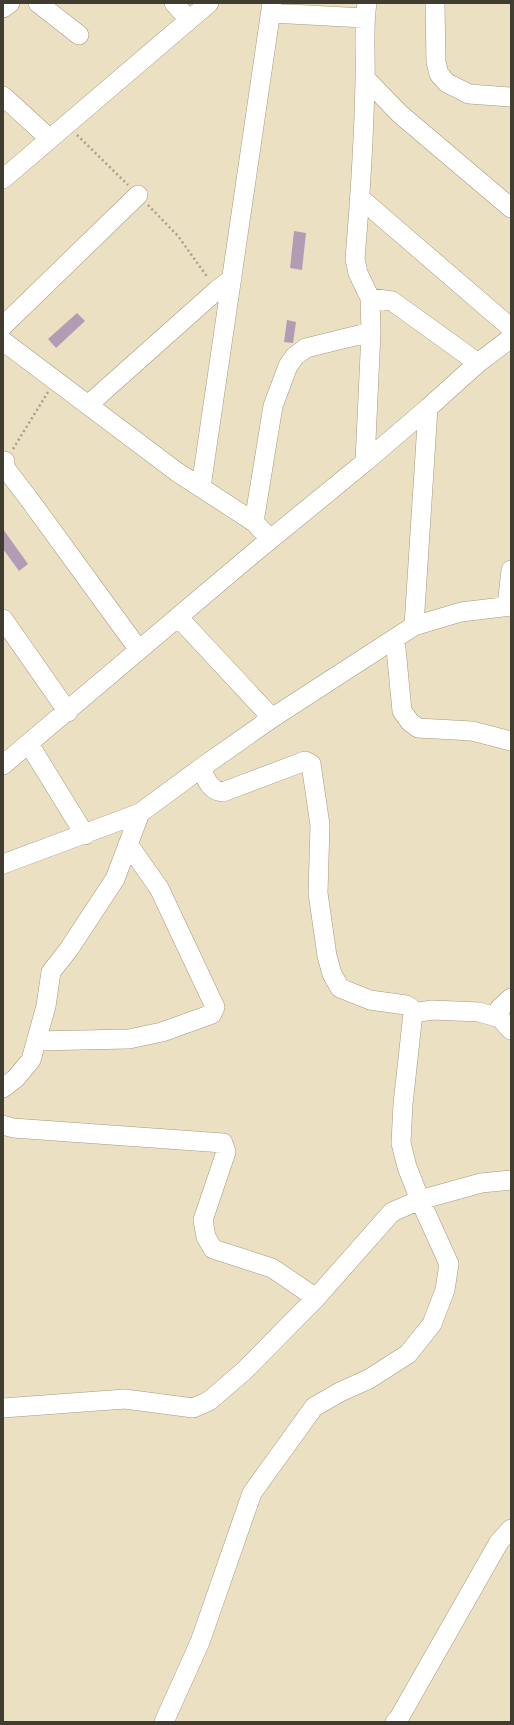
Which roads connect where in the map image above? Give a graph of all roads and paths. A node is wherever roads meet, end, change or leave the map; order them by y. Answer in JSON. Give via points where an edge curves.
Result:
{"nodes":[{"id":1,"x":10,"y":3,"type":"edge"},
{"id":2,"x":38,"y":3,"type":"edge"},
{"id":3,"x":174,"y":3,"type":"edge"},
{"id":4,"x":209,"y":3,"type":"edge"},
{"id":5,"x":435,"y":3,"type":"edge"},
{"id":6,"x":3,"y":8,"type":"edge"},
{"id":7,"x":272,"y":8,"type":"edge"},
{"id":8,"x":365,"y":11,"type":"edge"},
{"id":9,"x":189,"y":20,"type":"junction"},
{"id":10,"x":79,"y":35,"type":"dead end"},
{"id":11,"x":365,"y":78,"type":"junction"},
{"id":12,"x":3,"y":96,"type":"edge"},
{"id":13,"x":511,"y":97,"type":"edge"},
{"id":14,"x":50,"y":139,"type":"junction"},
{"id":15,"x":3,"y":179,"type":"edge"},
{"id":16,"x":138,"y":195,"type":"dead end"},
{"id":17,"x":360,"y":198,"type":"junction"},
{"id":18,"x":511,"y":208,"type":"edge"},
{"id":19,"x":232,"y":279,"type":"junction"},
{"id":20,"x":370,"y":298,"type":"junction"},
{"id":21,"x":3,"y":326,"type":"edge"},
{"id":22,"x":511,"y":328,"type":"edge"},
{"id":23,"x":371,"y":332,"type":"junction"},
{"id":24,"x":511,"y":338,"type":"edge"},
{"id":25,"x":3,"y":341,"type":"edge"},
{"id":26,"x":478,"y":363,"type":"junction"},
{"id":27,"x":55,"y":381,"type":"junction"},
{"id":28,"x":88,"y":405,"type":"junction"},
{"id":29,"x":428,"y":408,"type":"junction"},
{"id":30,"x":5,"y":461,"type":"joint"},
{"id":31,"x":366,"y":462,"type":"junction"},
{"id":32,"x":201,"y":487,"type":"junction"},
{"id":33,"x":254,"y":522,"type":"junction"},
{"id":34,"x":270,"y":539,"type":"junction"},
{"id":35,"x":511,"y":570,"type":"edge"},
{"id":36,"x":509,"y":606,"type":"edge"},
{"id":37,"x":178,"y":617,"type":"junction"},
{"id":38,"x":3,"y":619,"type":"edge"},
{"id":39,"x":414,"y":626,"type":"junction"},
{"id":40,"x":395,"y":638,"type":"junction"},
{"id":41,"x":139,"y":650,"type":"junction"},
{"id":42,"x":68,"y":712,"type":"junction"},
{"id":43,"x":272,"y":718,"type":"junction"},
{"id":44,"x":511,"y":741,"type":"edge"},
{"id":45,"x":29,"y":744,"type":"junction"},
{"id":46,"x":3,"y":765,"type":"edge"},
{"id":47,"x":201,"y":768,"type":"junction"},
{"id":48,"x":140,"y":813,"type":"junction"},
{"id":49,"x":85,"y":835,"type":"junction"},
{"id":50,"x":128,"y":844,"type":"junction"},
{"id":51,"x":3,"y":864,"type":"edge"},
{"id":52,"x":511,"y":998,"type":"edge"},
{"id":53,"x":413,"y":1013,"type":"junction"},
{"id":54,"x":505,"y":1024,"type":"edge"},
{"id":55,"x":36,"y":1041,"type":"junction"},
{"id":56,"x":3,"y":1088,"type":"edge"},
{"id":57,"x":3,"y":1125,"type":"edge"},
{"id":58,"x":511,"y":1180,"type":"edge"},
{"id":59,"x":420,"y":1200,"type":"junction"},
{"id":60,"x":316,"y":1298,"type":"junction"},
{"id":61,"x":3,"y":1408,"type":"edge"},
{"id":62,"x":511,"y":1529,"type":"edge"},
{"id":63,"x":164,"y":1722,"type":"edge"},
{"id":64,"x":395,"y":1722,"type":"edge"}],
"edges":[{"from":1,"to":6,"type":"street"},
{"from":2,"to":10,"type":"street"},
{"from":3,"to":9,"type":"street"},
{"from":4,"to":9,"type":"street"},
{"from":5,"to":13,"type":"street","via":[[436,62],[439,74],[447,83],[469,94]]},
{"from":7,"to":8,"type":"street"},
{"from":7,"to":19,"type":"street"},
{"from":8,"to":11,"type":"street"},
{"from":9,"to":14,"type":"street"},
{"from":11,"to":17,"type":"street"},
{"from":11,"to":18,"type":"street","via":[[400,114]]},
{"from":12,"to":14,"type":"street"},
{"from":14,"to":15,"type":"street"},
{"from":16,"to":21,"type":"street"},
{"from":17,"to":20,"type":"street","via":[[355,259]]},
{"from":17,"to":22,"type":"street"},
{"from":19,"to":28,"type":"street"},
{"from":19,"to":32,"type":"street"},
{"from":20,"to":23,"type":"street"},
{"from":20,"to":26,"type":"street","via":[[392,301]]},
{"from":23,"to":31,"type":"street"},
{"from":23,"to":33,"type":"street","via":[[306,348],[295,356],[288,366],[273,406]]},
{"from":24,"to":26,"type":"street"},
{"from":25,"to":27,"type":"street"},
{"from":26,"to":29,"type":"street"},
{"from":27,"to":28,"type":"street"},
{"from":27,"to":30,"type":"path"},
{"from":28,"to":32,"type":"street"},
{"from":29,"to":31,"type":"street"},
{"from":29,"to":39,"type":"street"},
{"from":30,"to":41,"type":"street","via":[[6,469]]},
{"from":31,"to":34,"type":"street"},
{"from":32,"to":33,"type":"street"},
{"from":33,"to":34,"type":"street"},
{"from":34,"to":37,"type":"street"},
{"from":35,"to":36,"type":"street"},
{"from":36,"to":39,"type":"street","via":[[461,612]]},
{"from":37,"to":41,"type":"street"},
{"from":37,"to":43,"type":"street"},
{"from":38,"to":42,"type":"street"},
{"from":39,"to":40,"type":"street"},
{"from":40,"to":43,"type":"street"},
{"from":40,"to":44,"type":"street","via":[[402,711],[410,722],[418,728],[472,731]]},
{"from":41,"to":42,"type":"street"},
{"from":42,"to":45,"type":"street"},
{"from":43,"to":47,"type":"street"},
{"from":45,"to":46,"type":"street"},
{"from":45,"to":49,"type":"street"},
{"from":47,"to":48,"type":"street"},
{"from":47,"to":53,"type":"street","via":[[211,786],[216,791],[223,792],[305,761],[310,764],[320,825],[318,893],[332,974],[340,988],[370,1000],[406,1005]]},
{"from":48,"to":49,"type":"street"},
{"from":48,"to":50,"type":"street"},
{"from":49,"to":51,"type":"street"},
{"from":50,"to":55,"type":"street","via":[[115,879],[51,972],[46,1006]]},
{"from":50,"to":55,"type":"street","via":[[160,888],[215,1007],[214,1011],[212,1014],[162,1032],[129,1039]]},
{"from":52,"to":54,"type":"street","via":[[500,1008]]},
{"from":53,"to":54,"type":"street","via":[[432,1010],[479,1012]]},
{"from":53,"to":59,"type":"street","via":[[401,1143]]},
{"from":55,"to":56,"type":"street","via":[[31,1060],[16,1078]]},
{"from":57,"to":60,"type":"street","via":[[12,1128],[223,1143],[226,1152],[203,1220],[206,1237],[214,1249],[272,1268]]},
{"from":58,"to":59,"type":"street","via":[[481,1183]]},
{"from":59,"to":60,"type":"street","via":[[392,1212]]},
{"from":59,"to":63,"type":"street","via":[[449,1264],[445,1290],[432,1324],[408,1354],[370,1379],[314,1407],[252,1493],[200,1642]]},
{"from":60,"to":61,"type":"street","via":[[244,1371],[209,1401],[193,1408],[125,1399]]},
{"from":62,"to":64,"type":"street","via":[[499,1542]]}]}
